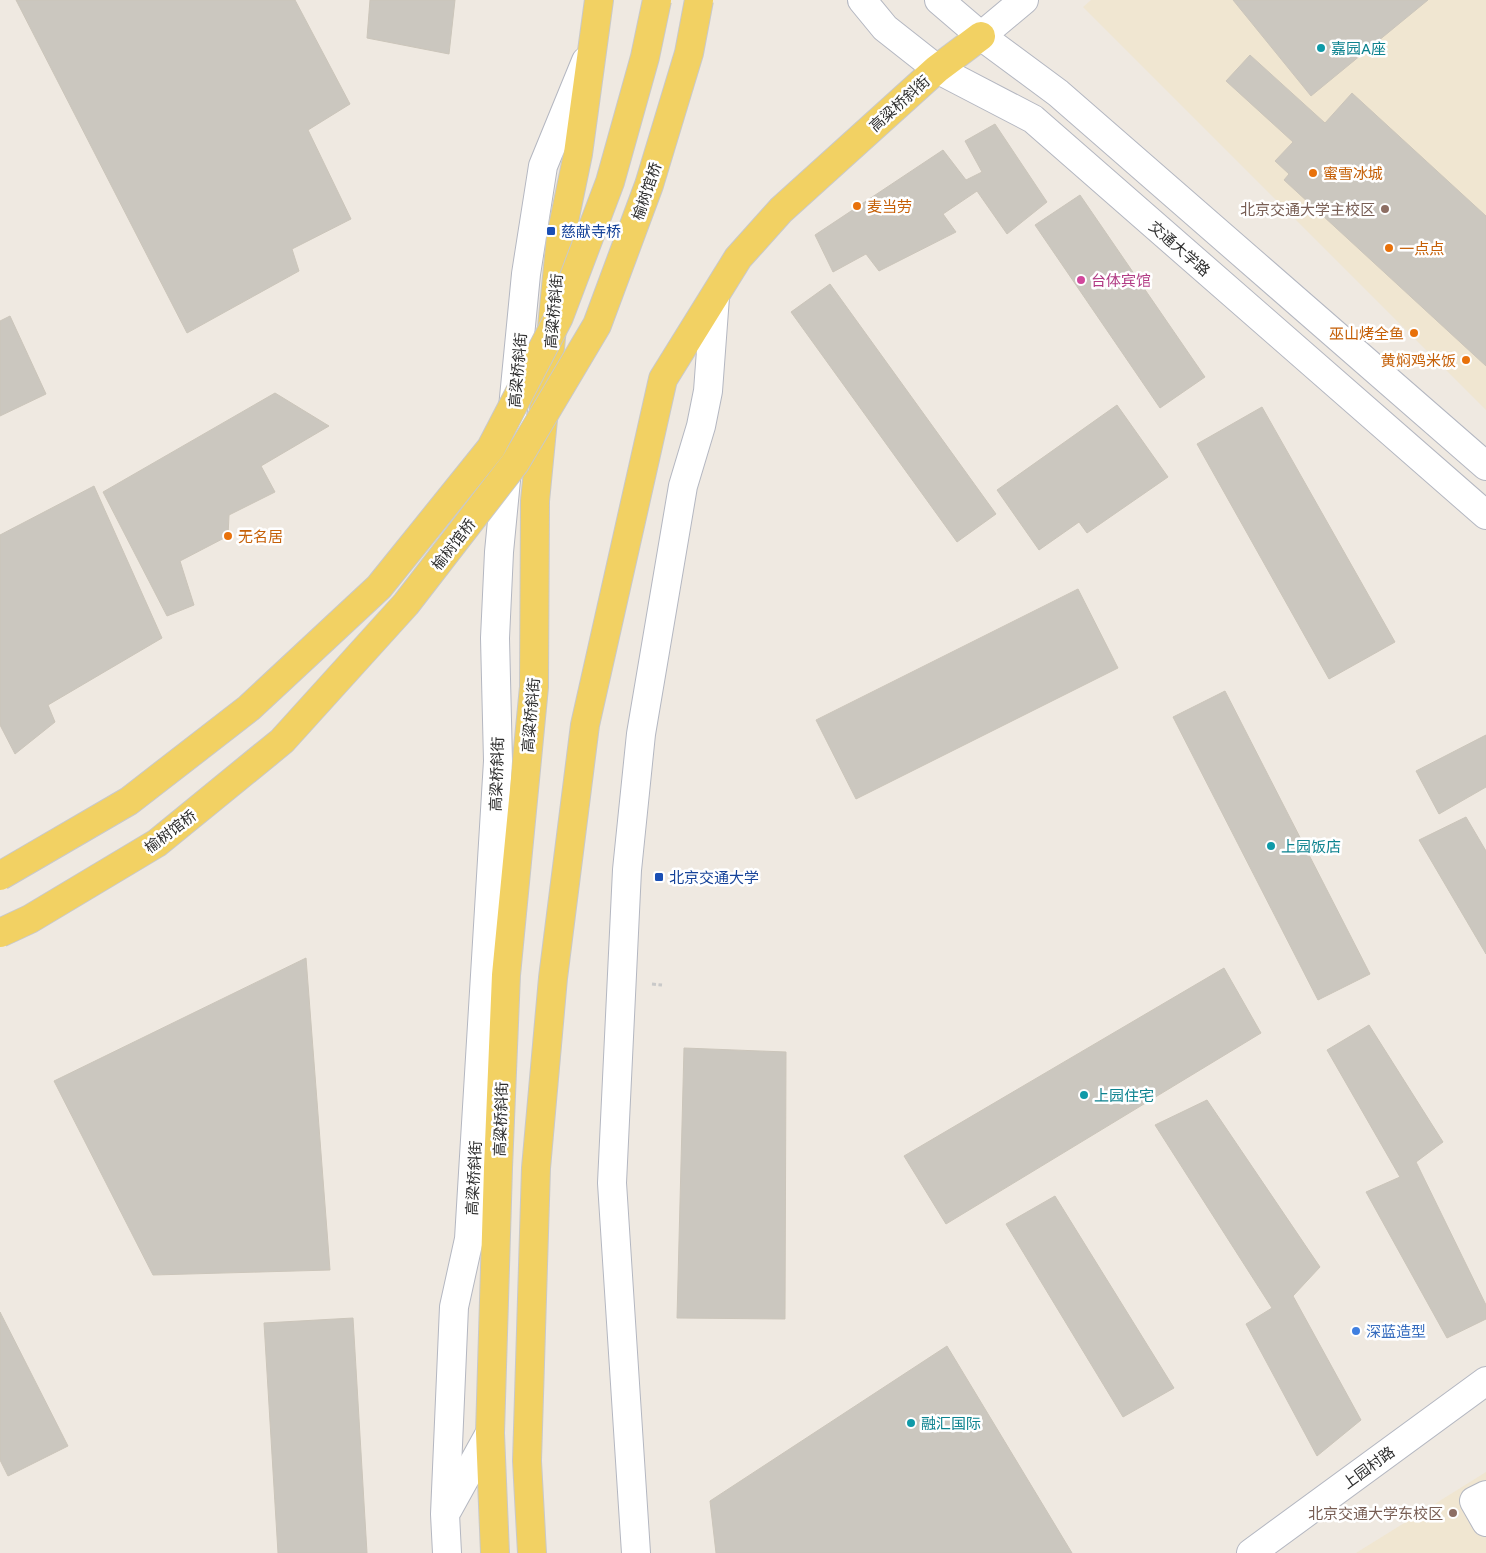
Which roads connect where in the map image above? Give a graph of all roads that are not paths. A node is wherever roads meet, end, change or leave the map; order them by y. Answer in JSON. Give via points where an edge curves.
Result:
{"nodes":[{"id":1,"x":599,"y":0,"type":"edge"},
{"id":2,"x":657,"y":0,"type":"edge"},
{"id":3,"x":699,"y":0,"type":"edge"},
{"id":4,"x":862,"y":0,"type":"edge"},
{"id":5,"x":939,"y":0,"type":"edge"},
{"id":6,"x":1024,"y":0,"type":"edge"},
{"id":7,"x":981,"y":36,"type":"junction"},
{"id":8,"x":593,"y":44,"type":"junction"},
{"id":9,"x":937,"y":69,"type":"junction"},
{"id":10,"x":715,"y":297,"type":"junction"},
{"id":11,"x":1486,"y":466,"type":"edge"},
{"id":12,"x":1486,"y":515,"type":"edge"},
{"id":13,"x":0,"y":876,"type":"edge"},
{"id":14,"x":0,"y":934,"type":"edge"},
{"id":15,"x":1486,"y":1381,"type":"edge"},
{"id":16,"x":490,"y":1433,"type":"junction"},
{"id":17,"x":1486,"y":1495,"type":"edge"},
{"id":18,"x":445,"y":1514,"type":"junction"},
{"id":19,"x":1486,"y":1522,"type":"edge"},
{"id":20,"x":447,"y":1553,"type":"edge"},
{"id":21,"x":496,"y":1553,"type":"edge"},
{"id":22,"x":532,"y":1553,"type":"edge"},
{"id":23,"x":636,"y":1553,"type":"edge"},
{"id":24,"x":1251,"y":1553,"type":"edge"}],
"edges":[{"from":1,"to":8,"type":"main road","name":"高粱桥斜街"},
{"from":2,"to":13,"type":"main road","name":"榆树馆桥","bridge":true,"via":[[645,57],[600,209],[559,317],[491,448],[379,587],[249,708],[129,801]]},
{"from":3,"to":14,"type":"main road","name":"榆树馆桥","bridge":true,"via":[[690,53],[597,325],[515,463],[406,604],[282,741],[157,843]]},
{"from":4,"to":9,"type":"street","name":"交通大学路","via":[[885,28]]},
{"from":5,"to":7,"type":"street"},
{"from":6,"to":7,"type":"street"},
{"from":7,"to":9,"type":"main road","name":"高粱桥斜街"},
{"from":7,"to":11,"type":"street","via":[[1058,93]]},
{"from":8,"to":16,"type":"main road","name":"高粱桥斜街","via":[[578,154],[561,236],[535,501],[534,687],[506,975]]},
{"from":8,"to":18,"type":"street","name":"高梁桥斜街","via":[[543,166],[526,274],[499,552],[496,638],[498,770],[469,1239],[454,1307]]},
{"from":9,"to":10,"type":"main road","name":"高粱桥斜街","via":[[781,210],[738,258]]},
{"from":9,"to":12,"type":"street","name":"交通大学路","via":[[1034,119]]},
{"from":10,"to":22,"type":"main road","name":"高粱桥斜街","via":[[663,378],[585,725],[553,978],[536,1178],[527,1461]]},
{"from":10,"to":23,"type":"street","via":[[708,391],[702,426],[683,486],[641,734],[627,870],[612,1183]]},
{"from":15,"to":24,"type":"street","name":"上园村路"},
{"from":16,"to":18,"type":"street"},
{"from":16,"to":21,"type":"main road"},
{"from":17,"to":19,"type":"street","via":[[1474,1501]]},
{"from":18,"to":20,"type":"street","name":"高梁桥斜街"}]}
